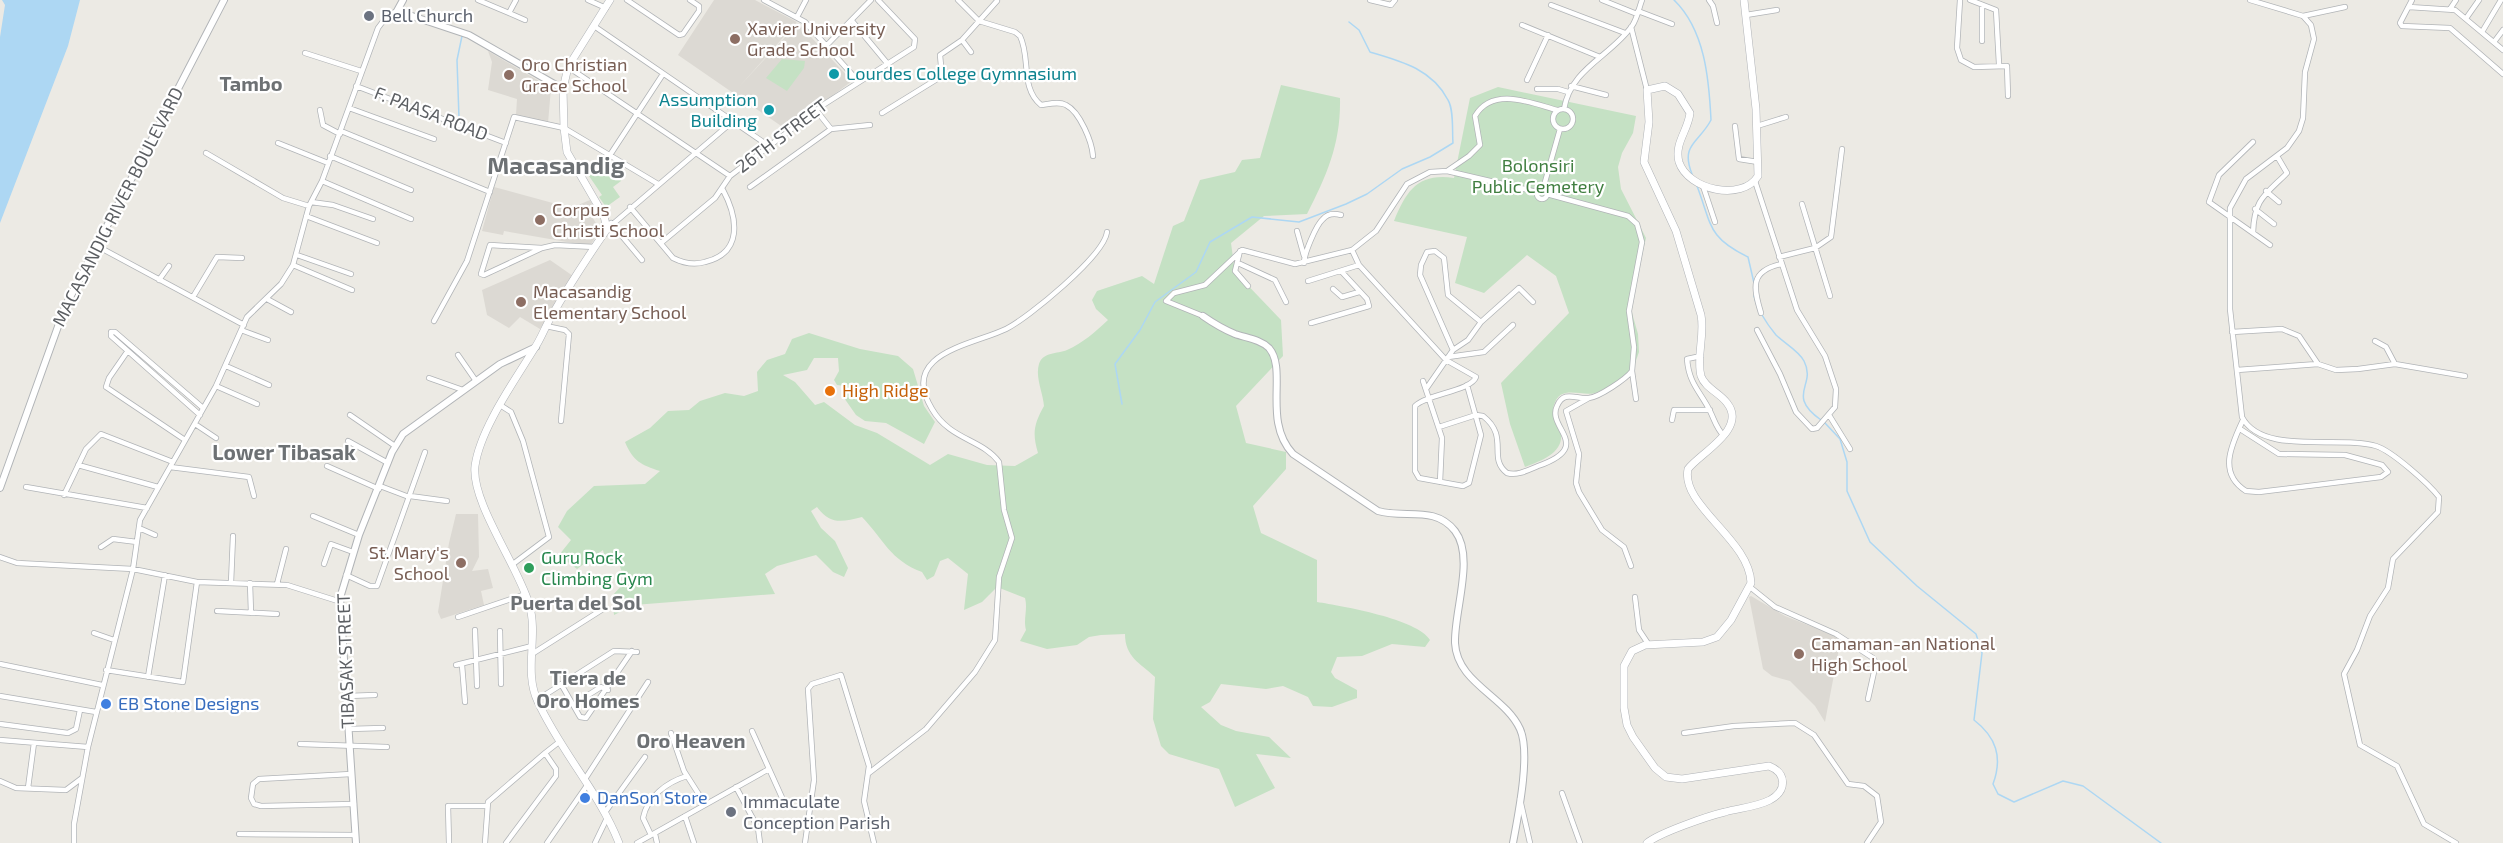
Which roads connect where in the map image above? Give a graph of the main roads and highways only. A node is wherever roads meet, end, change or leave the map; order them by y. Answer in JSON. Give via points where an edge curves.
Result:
{"nodes":[{"id":1,"x":610,"y":0,"type":"edge"},
{"id":2,"x":1744,"y":0,"type":"edge"},
{"id":3,"x":619,"y":843,"type":"edge"},
{"id":4,"x":1647,"y":843,"type":"edge"}],
"edges":[{"from":1,"to":3,"type":"main road","via":[[568,67],[563,89],[570,160],[609,226],[500,405],[476,459],[475,480],[525,594],[532,620],[531,680],[537,700],[559,742],[607,813]]},
{"from":2,"to":4,"type":"main road","via":[[1757,126],[1755,181],[1734,189],[1699,184],[1683,172],[1678,153],[1688,108],[1678,94],[1665,86],[1647,90],[1649,122],[1644,162],[1682,247],[1704,328],[1700,374],[1730,407],[1730,424],[1724,436],[1688,469],[1687,481],[1695,498],[1747,561],[1750,587],[1717,636],[1703,642],[1649,645],[1632,651],[1626,658],[1624,708],[1633,737],[1666,777],[1682,780],[1769,766],[1784,780],[1782,789],[1768,801],[1722,813]]}]}
